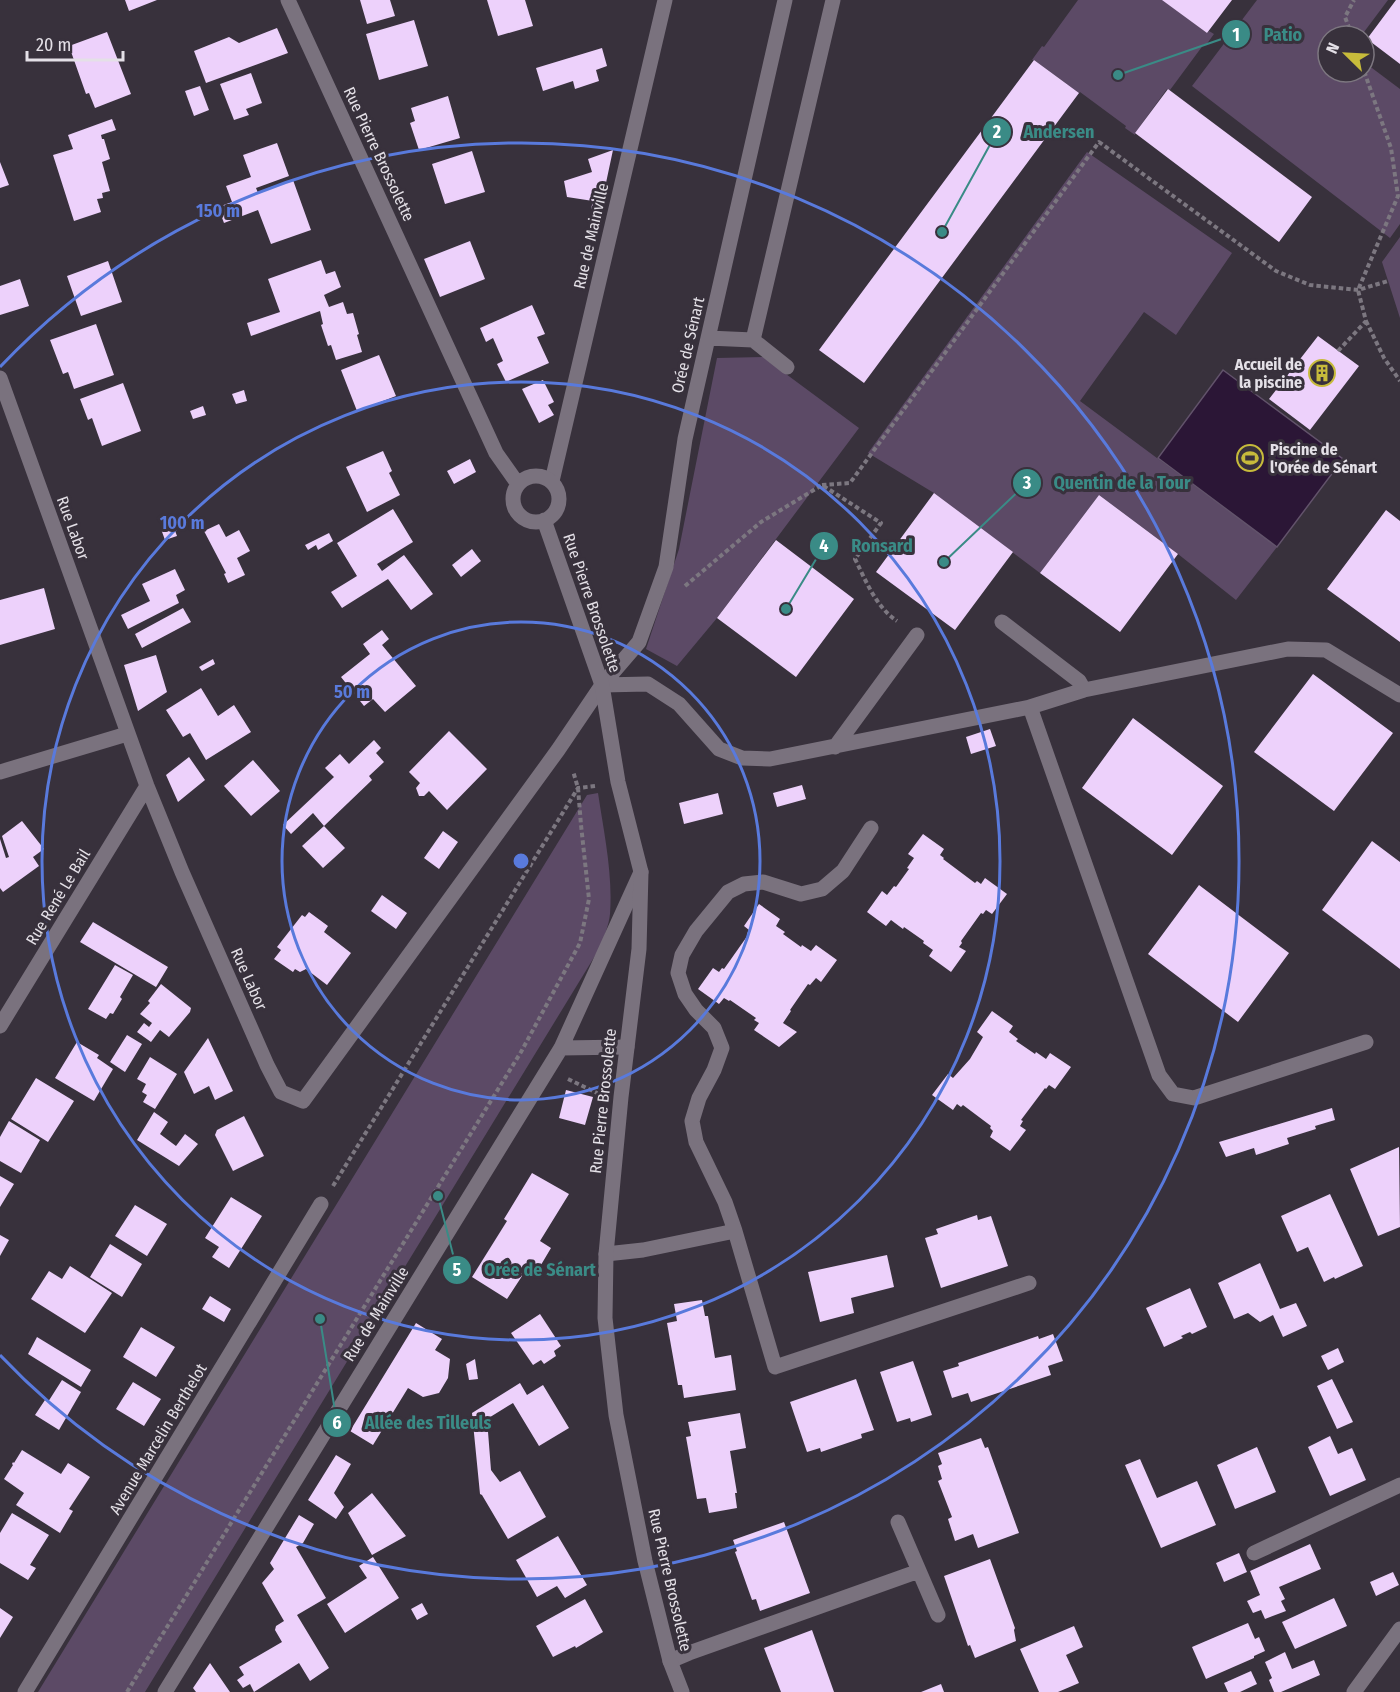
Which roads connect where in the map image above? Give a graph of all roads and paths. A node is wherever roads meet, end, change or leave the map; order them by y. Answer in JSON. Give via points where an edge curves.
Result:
{"nodes":[{"id":1,"x":288,"y":0,"type":"edge"},
{"id":2,"x":665,"y":0,"type":"edge"},
{"id":3,"x":785,"y":0,"type":"edge"},
{"id":4,"x":833,"y":0,"type":"edge"},
{"id":5,"x":1354,"y":0,"type":"edge"},
{"id":6,"x":1348,"y":24,"type":"edge"},
{"id":7,"x":1369,"y":84,"type":"edge"},
{"id":8,"x":1388,"y":281,"type":"dead end"},
{"id":9,"x":1358,"y":290,"type":"junction"},
{"id":10,"x":1366,"y":321,"type":"junction"},
{"id":11,"x":708,"y":338,"type":"junction"},
{"id":12,"x":753,"y":340,"type":"junction"},
{"id":13,"x":1338,"y":351,"type":"dead end"},
{"id":14,"x":788,"y":367,"type":"dead end"},
{"id":15,"x":0,"y":378,"type":"edge"},
{"id":16,"x":1400,"y":381,"type":"edge"},
{"id":17,"x":552,"y":481,"type":"junction"},
{"id":18,"x":519,"y":484,"type":"junction"},
{"id":19,"x":822,"y":485,"type":"junction"},
{"id":20,"x":544,"y":520,"type":"junction"},
{"id":21,"x":683,"y":588,"type":"dead end"},
{"id":22,"x":1002,"y":622,"type":"dead end"},
{"id":23,"x":917,"y":635,"type":"joint"},
{"id":24,"x":602,"y":685,"type":"junction"},
{"id":25,"x":1084,"y":690,"type":"junction"},
{"id":26,"x":1400,"y":695,"type":"edge"},
{"id":27,"x":1030,"y":707,"type":"junction"},
{"id":28,"x":127,"y":734,"type":"junction"},
{"id":29,"x":835,"y":747,"type":"junction"},
{"id":30,"x":0,"y":772,"type":"edge"},
{"id":31,"x":574,"y":773,"type":"dead end"},
{"id":32,"x":618,"y":782,"type":"junction"},
{"id":33,"x":147,"y":786,"type":"junction"},
{"id":34,"x":578,"y":788,"type":"junction"},
{"id":35,"x":871,"y":828,"type":"dead end"},
{"id":36,"x":641,"y":872,"type":"junction"},
{"id":37,"x":0,"y":1026,"type":"edge"},
{"id":38,"x":1366,"y":1042,"type":"dead end"},
{"id":39,"x":627,"y":1047,"type":"junction"},
{"id":40,"x":561,"y":1048,"type":"junction"},
{"id":41,"x":521,"y":1052,"type":"junction"},
{"id":42,"x":549,"y":1067,"type":"junction"},
{"id":43,"x":621,"y":1097,"type":"junction"},
{"id":44,"x":321,"y":1204,"type":"joint"},
{"id":45,"x":735,"y":1231,"type":"junction"},
{"id":46,"x":606,"y":1254,"type":"junction"},
{"id":47,"x":1029,"y":1282,"type":"dead end"},
{"id":48,"x":1400,"y":1485,"type":"edge"},
{"id":49,"x":898,"y":1522,"type":"dead end"},
{"id":50,"x":1254,"y":1553,"type":"dead end"},
{"id":51,"x":919,"y":1571,"type":"junction"},
{"id":52,"x":938,"y":1615,"type":"dead end"},
{"id":53,"x":1400,"y":1629,"type":"edge"},
{"id":54,"x":670,"y":1661,"type":"junction"},
{"id":55,"x":25,"y":1692,"type":"edge"},
{"id":56,"x":127,"y":1692,"type":"edge"},
{"id":57,"x":165,"y":1692,"type":"edge"},
{"id":58,"x":682,"y":1692,"type":"edge"},
{"id":59,"x":1354,"y":1692,"type":"edge"}],
"edges":[{"from":1,"to":18,"type":"street","name":"Rue Pierre Brossolette","via":[[496,453]]},
{"from":2,"to":17,"type":"street","name":"Rue de Mainville"},
{"from":3,"to":11,"type":"street","name":"Orée de Sénart"},
{"from":4,"to":12,"type":"street"},
{"from":5,"to":6,"type":"path","via":[[1345,17]]},
{"from":7,"to":9,"type":"path","via":[[1391,148],[1398,196]]},
{"from":8,"to":9,"type":"path"},
{"from":9,"to":10,"type":"path"},
{"from":9,"to":19,"type":"path","via":[[1310,285],[1276,271],[1099,142],[850,483]]},
{"from":10,"to":13,"type":"path"},
{"from":10,"to":16,"type":"path"},
{"from":11,"to":12,"type":"street"},
{"from":11,"to":24,"type":"street","name":"Orée de Sénart","via":[[685,439],[666,567],[639,642]]},
{"from":12,"to":14,"type":"street"},
{"from":15,"to":28,"type":"street","name":"Rue Labor"},
{"from":17,"to":18,"type":"street","via":[[531,476]]},
{"from":17,"to":20,"type":"street","name":"Rue Pierre Brossolette","via":[[559,503]]},
{"from":18,"to":20,"type":"street","name":"Rue Pierre Brossolette","via":[[513,498],[518,512],[530,521]]},
{"from":19,"to":21,"type":"path","via":[[761,522]]},
{"from":19,"to":23,"type":"path","via":[[881,524],[855,559],[874,597],[888,614]]},
{"from":20,"to":24,"type":"street","name":"Rue Pierre Brossolette"},
{"from":22,"to":25,"type":"street","via":[[1079,681]]},
{"from":23,"to":29,"type":"street"},
{"from":24,"to":29,"type":"street","via":[[648,684],[679,704],[719,749],[742,758],[770,759]]},
{"from":24,"to":32,"type":"street","name":"Rue Pierre Brossolette"},
{"from":24,"to":33,"type":"street","name":"Rue Labor","via":[[303,1101],[281,1092],[267,1065]]},
{"from":25,"to":26,"type":"street","via":[[1288,649],[1326,650]]},
{"from":25,"to":27,"type":"street"},
{"from":27,"to":29,"type":"street"},
{"from":27,"to":38,"type":"street","via":[[1159,1075],[1173,1094],[1194,1098]]},
{"from":28,"to":30,"type":"street"},
{"from":28,"to":33,"type":"street","name":"Rue Labor"},
{"from":31,"to":34,"type":"path"},
{"from":32,"to":34,"type":"path"},
{"from":32,"to":36,"type":"street","name":"Rue Pierre Brossolette"},
{"from":33,"to":37,"type":"street","name":"Rue René Le Bail"},
{"from":34,"to":41,"type":"path","via":[[589,899],[580,943]]},
{"from":34,"to":44,"type":"path"},
{"from":35,"to":45,"type":"street","via":[[843,870],[822,889],[801,894],[763,882],[744,884],[728,892],[682,955],[678,973],[685,994],[714,1028],[722,1048],[692,1121],[696,1142]]},
{"from":36,"to":39,"type":"street","name":"Rue Pierre Brossolette","via":[[639,949]]},
{"from":36,"to":40,"type":"street","name":"Rue de Mainville"},
{"from":39,"to":40,"type":"street"},
{"from":39,"to":43,"type":"street","name":"Rue Pierre Brossolette"},
{"from":40,"to":42,"type":"street","name":"Rue de Mainville"},
{"from":41,"to":42,"type":"path"},
{"from":41,"to":56,"type":"path"},
{"from":42,"to":43,"type":"path","via":[[601,1095]]},
{"from":42,"to":57,"type":"street","name":"Rue de Mainville"},
{"from":43,"to":46,"type":"street","name":"Rue Pierre Brossolette"},
{"from":44,"to":55,"type":"street","name":"Avenue Marcelin Berthelot"},
{"from":45,"to":46,"type":"street"},
{"from":45,"to":47,"type":"street","via":[[775,1367]]},
{"from":46,"to":54,"type":"street","name":"Rue Pierre Brossolette","via":[[605,1318],[616,1415]]},
{"from":48,"to":50,"type":"street"},
{"from":49,"to":51,"type":"street"},
{"from":51,"to":52,"type":"street"},
{"from":51,"to":54,"type":"street"},
{"from":53,"to":59,"type":"street"},
{"from":54,"to":58,"type":"street","name":"Rue Pierre Brossolette"}]}
